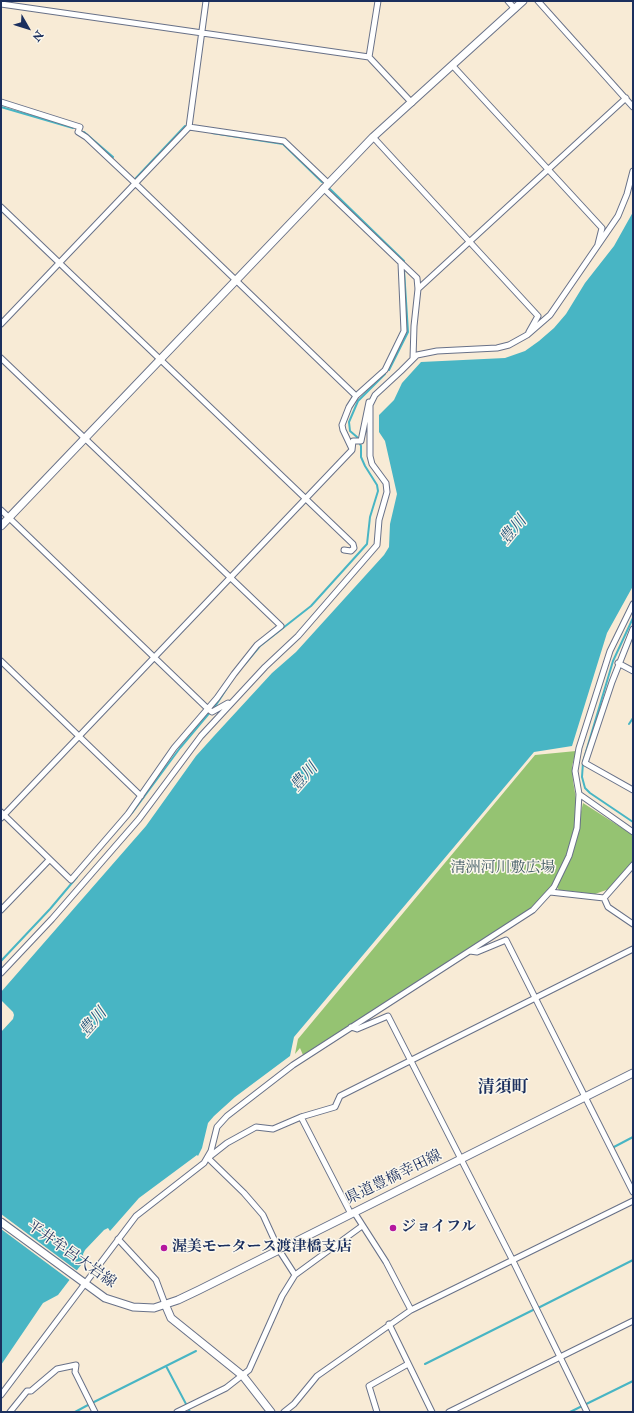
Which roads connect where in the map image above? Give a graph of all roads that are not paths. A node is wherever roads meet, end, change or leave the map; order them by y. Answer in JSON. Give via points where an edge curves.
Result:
{"nodes":[{"id":1,"x":206,"y":1,"type":"edge"},
{"id":2,"x":378,"y":1,"type":"edge"},
{"id":3,"x":508,"y":1,"type":"edge"},
{"id":4,"x":523,"y":1,"type":"edge"},
{"id":5,"x":538,"y":1,"type":"edge"},
{"id":6,"x":1,"y":4,"type":"edge"},
{"id":7,"x":515,"y":9,"type":"junction"},
{"id":8,"x":202,"y":33,"type":"junction"},
{"id":9,"x":369,"y":57,"type":"junction"},
{"id":10,"x":452,"y":65,"type":"junction"},
{"id":11,"x":626,"y":98,"type":"junction"},
{"id":12,"x":1,"y":102,"type":"edge"},
{"id":13,"x":412,"y":102,"type":"junction"},
{"id":14,"x":633,"y":107,"type":"edge"},
{"id":15,"x":190,"y":127,"type":"junction"},
{"id":16,"x":373,"y":138,"type":"junction"},
{"id":17,"x":548,"y":169,"type":"junction"},
{"id":18,"x":633,"y":171,"type":"edge"},
{"id":19,"x":136,"y":184,"type":"junction"},
{"id":20,"x":326,"y":185,"type":"junction"},
{"id":21,"x":1,"y":207,"type":"edge"},
{"id":22,"x":471,"y":242,"type":"junction"},
{"id":23,"x":598,"y":247,"type":"junction"},
{"id":24,"x":60,"y":262,"type":"junction"},
{"id":25,"x":401,"y":263,"type":"junction"},
{"id":26,"x":235,"y":280,"type":"junction"},
{"id":27,"x":418,"y":289,"type":"junction"},
{"id":28,"x":1,"y":324,"type":"edge"},
{"id":29,"x":527,"y":335,"type":"junction"},
{"id":30,"x":1,"y":358,"type":"edge"},
{"id":31,"x":413,"y":358,"type":"junction"},
{"id":32,"x":160,"y":359,"type":"junction"},
{"id":33,"x":356,"y":396,"type":"junction"},
{"id":34,"x":372,"y":399,"type":"junction"},
{"id":35,"x":85,"y":438,"type":"junction"},
{"id":36,"x":352,"y":450,"type":"junction"},
{"id":37,"x":306,"y":499,"type":"junction"},
{"id":38,"x":1,"y":510,"type":"edge"},
{"id":39,"x":9,"y":518,"type":"junction"},
{"id":40,"x":1,"y":526,"type":"edge"},
{"id":41,"x":344,"y":550,"type":"dead end"},
{"id":42,"x":230,"y":576,"type":"junction"},
{"id":43,"x":633,"y":604,"type":"edge"},
{"id":44,"x":633,"y":629,"type":"edge"},
{"id":45,"x":154,"y":656,"type":"junction"},
{"id":46,"x":1,"y":662,"type":"edge"},
{"id":47,"x":618,"y":663,"type":"junction"},
{"id":48,"x":633,"y":671,"type":"edge"},
{"id":49,"x":230,"y":704,"type":"junction"},
{"id":50,"x":210,"y":710,"type":"junction"},
{"id":51,"x":79,"y":736,"type":"junction"},
{"id":52,"x":633,"y":790,"type":"edge"},
{"id":53,"x":579,"y":794,"type":"junction"},
{"id":54,"x":141,"y":796,"type":"junction"},
{"id":55,"x":2,"y":815,"type":"edge"},
{"id":56,"x":633,"y":832,"type":"edge"},
{"id":57,"x":49,"y":860,"type":"junction"},
{"id":58,"x":633,"y":865,"type":"edge"},
{"id":59,"x":550,"y":892,"type":"junction"},
{"id":60,"x":604,"y":898,"type":"junction"},
{"id":61,"x":1,"y":910,"type":"edge"},
{"id":62,"x":633,"y":924,"type":"edge"},
{"id":63,"x":633,"y":949,"type":"edge"},
{"id":64,"x":470,"y":951,"type":"junction"},
{"id":65,"x":1,"y":973,"type":"edge"},
{"id":66,"x":535,"y":999,"type":"junction"},
{"id":67,"x":351,"y":1027,"type":"junction"},
{"id":68,"x":411,"y":1062,"type":"junction"},
{"id":69,"x":633,"y":1073,"type":"edge"},
{"id":70,"x":584,"y":1097,"type":"junction"},
{"id":71,"x":302,"y":1117,"type":"junction"},
{"id":72,"x":208,"y":1158,"type":"junction"},
{"id":73,"x":460,"y":1160,"type":"junction"},
{"id":74,"x":633,"y":1192,"type":"edge"},
{"id":75,"x":633,"y":1201,"type":"edge"},
{"id":76,"x":352,"y":1213,"type":"junction"},
{"id":77,"x":1,"y":1222,"type":"edge"},
{"id":78,"x":362,"y":1226,"type":"junction"},
{"id":79,"x":118,"y":1239,"type":"junction"},
{"id":80,"x":279,"y":1250,"type":"junction"},
{"id":81,"x":513,"y":1261,"type":"junction"},
{"id":82,"x":295,"y":1275,"type":"junction"},
{"id":83,"x":84,"y":1283,"type":"junction"},
{"id":84,"x":166,"y":1304,"type":"junction"},
{"id":85,"x":411,"y":1310,"type":"junction"},
{"id":86,"x":633,"y":1321,"type":"edge"},
{"id":87,"x":389,"y":1324,"type":"junction"},
{"id":88,"x":560,"y":1357,"type":"junction"},
{"id":89,"x":408,"y":1364,"type":"junction"},
{"id":90,"x":243,"y":1376,"type":"junction"},
{"id":91,"x":1,"y":1395,"type":"edge"},
{"id":92,"x":10,"y":1412,"type":"edge"},
{"id":93,"x":95,"y":1412,"type":"edge"},
{"id":94,"x":177,"y":1412,"type":"edge"},
{"id":95,"x":271,"y":1412,"type":"edge"},
{"id":96,"x":284,"y":1412,"type":"edge"},
{"id":97,"x":377,"y":1412,"type":"edge"},
{"id":98,"x":432,"y":1412,"type":"edge"},
{"id":99,"x":449,"y":1412,"type":"edge"},
{"id":100,"x":588,"y":1412,"type":"edge"}],
"edges":[{"from":1,"to":8,"type":"street"},
{"from":2,"to":9,"type":"street"},
{"from":3,"to":7,"type":"street"},
{"from":4,"to":7,"type":"main road"},
{"from":5,"to":11,"type":"street"},
{"from":6,"to":8,"type":"street"},
{"from":7,"to":10,"type":"main road"},
{"from":8,"to":9,"type":"street"},
{"from":8,"to":15,"type":"street"},
{"from":9,"to":13,"type":"street"},
{"from":10,"to":13,"type":"main road"},
{"from":10,"to":17,"type":"street"},
{"from":11,"to":14,"type":"street"},
{"from":11,"to":17,"type":"street"},
{"from":12,"to":19,"type":"street","via":[[80,127],[78,132]]},
{"from":13,"to":16,"type":"main road"},
{"from":15,"to":19,"type":"street"},
{"from":15,"to":20,"type":"street","via":[[284,141]]},
{"from":16,"to":20,"type":"main road"},
{"from":16,"to":22,"type":"street"},
{"from":17,"to":22,"type":"street"},
{"from":17,"to":23,"type":"street","via":[[602,228]]},
{"from":18,"to":23,"type":"street","via":[[623,205]]},
{"from":19,"to":24,"type":"street"},
{"from":19,"to":26,"type":"street"},
{"from":20,"to":25,"type":"street"},
{"from":20,"to":26,"type":"main road"},
{"from":21,"to":24,"type":"street"},
{"from":22,"to":27,"type":"street"},
{"from":22,"to":29,"type":"street","via":[[538,316]]},
{"from":23,"to":29,"type":"street","via":[[550,315]]},
{"from":24,"to":28,"type":"street"},
{"from":24,"to":32,"type":"street"},
{"from":25,"to":27,"type":"street","via":[[417,278]]},
{"from":25,"to":33,"type":"street","via":[[404,331],[385,370]]},
{"from":26,"to":32,"type":"main road"},
{"from":26,"to":33,"type":"street"},
{"from":27,"to":31,"type":"street"},
{"from":29,"to":31,"type":"street","via":[[509,345],[497,348],[437,351]]},
{"from":30,"to":35,"type":"street"},
{"from":31,"to":34,"type":"street"},
{"from":32,"to":35,"type":"main road"},
{"from":32,"to":37,"type":"street"},
{"from":33,"to":36,"type":"street","via":[[342,425]]},
{"from":34,"to":36,"type":"street","via":[[367,404],[358,441],[353,441]]},
{"from":34,"to":49,"type":"street","via":[[370,456],[387,488],[379,520],[377,545],[298,636]]},
{"from":35,"to":39,"type":"main road"},
{"from":35,"to":42,"type":"street"},
{"from":36,"to":37,"type":"street"},
{"from":37,"to":41,"type":"street","via":[[354,544],[351,552]]},
{"from":37,"to":42,"type":"street"},
{"from":38,"to":39,"type":"street"},
{"from":39,"to":40,"type":"main road"},
{"from":39,"to":45,"type":"street"},
{"from":42,"to":45,"type":"street"},
{"from":42,"to":50,"type":"street","via":[[281,626],[257,645]]},
{"from":43,"to":53,"type":"street","via":[[610,651],[579,748],[576,771]]},
{"from":44,"to":47,"type":"street"},
{"from":45,"to":50,"type":"street"},
{"from":45,"to":51,"type":"street"},
{"from":46,"to":51,"type":"street"},
{"from":47,"to":48,"type":"street"},
{"from":47,"to":52,"type":"street","via":[[585,763]]},
{"from":49,"to":50,"type":"street"},
{"from":49,"to":65,"type":"street","via":[[201,736],[134,825]]},
{"from":50,"to":54,"type":"street","via":[[174,748]]},
{"from":51,"to":54,"type":"street"},
{"from":51,"to":55,"type":"street"},
{"from":53,"to":56,"type":"street"},
{"from":53,"to":59,"type":"street","via":[[574,841],[562,872]]},
{"from":54,"to":57,"type":"street","via":[[71,880]]},
{"from":55,"to":57,"type":"street"},
{"from":57,"to":61,"type":"street"},
{"from":58,"to":60,"type":"street"},
{"from":59,"to":60,"type":"street"},
{"from":59,"to":64,"type":"street","via":[[533,910]]},
{"from":60,"to":62,"type":"street","via":[[608,906]]},
{"from":63,"to":66,"type":"street"},
{"from":64,"to":66,"type":"street","via":[[477,952],[506,940]]},
{"from":64,"to":67,"type":"street"},
{"from":66,"to":68,"type":"street"},
{"from":66,"to":70,"type":"street"},
{"from":67,"to":68,"type":"street","via":[[357,1028],[388,1016]]},
{"from":67,"to":72,"type":"street","via":[[268,1082],[227,1116],[217,1127]]},
{"from":68,"to":71,"type":"street","via":[[340,1096],[335,1107]]},
{"from":68,"to":73,"type":"street"},
{"from":69,"to":70,"type":"main road","name":"県道豊橋幸田線"},
{"from":70,"to":73,"type":"main road","name":"県道豊橋幸田線"},
{"from":70,"to":74,"type":"street"},
{"from":71,"to":72,"type":"street","via":[[273,1129],[256,1126]]},
{"from":71,"to":76,"type":"street"},
{"from":72,"to":79,"type":"street","via":[[199,1168],[136,1216]]},
{"from":72,"to":80,"type":"street","via":[[263,1215]]},
{"from":73,"to":76,"type":"main road","name":"県道豊橋幸田線"},
{"from":73,"to":81,"type":"street"},
{"from":75,"to":81,"type":"street"},
{"from":76,"to":78,"type":"street"},
{"from":76,"to":80,"type":"main road","name":"県道豊橋幸田線"},
{"from":77,"to":83,"type":"main road","name":"平井牟呂大岩線"},
{"from":78,"to":82,"type":"street"},
{"from":78,"to":85,"type":"street","via":[[386,1262]]},
{"from":79,"to":83,"type":"street"},
{"from":79,"to":84,"type":"street","via":[[156,1280]]},
{"from":80,"to":82,"type":"street"},
{"from":80,"to":84,"type":"main road","name":"県道豊橋幸田線"},
{"from":81,"to":85,"type":"street"},
{"from":81,"to":88,"type":"street"},
{"from":82,"to":90,"type":"street","via":[[282,1296],[249,1370]]},
{"from":83,"to":84,"type":"main road","name":"平井牟呂大岩線","via":[[105,1298],[125,1306],[144,1308]]},
{"from":83,"to":91,"type":"street"},
{"from":84,"to":90,"type":"main road","via":[[171,1318]]},
{"from":85,"to":87,"type":"street"},
{"from":86,"to":88,"type":"street"},
{"from":87,"to":89,"type":"street"},
{"from":87,"to":96,"type":"street","via":[[317,1376]]},
{"from":88,"to":99,"type":"street"},
{"from":88,"to":100,"type":"street"},
{"from":89,"to":97,"type":"street","via":[[370,1386]]},
{"from":89,"to":98,"type":"street"},
{"from":90,"to":94,"type":"street","via":[[226,1388]]},
{"from":90,"to":95,"type":"main road"},
{"from":92,"to":93,"type":"street","via":[[27,1391],[31,1391],[57,1369],[76,1365],[75,1372]]}]}
